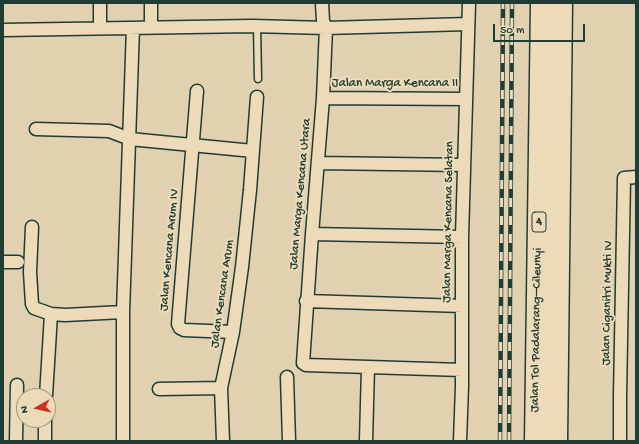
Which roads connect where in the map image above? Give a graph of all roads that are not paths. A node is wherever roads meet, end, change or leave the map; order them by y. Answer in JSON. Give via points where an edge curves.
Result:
{"nodes":[{"id":1,"x":100,"y":3,"type":"edge"},
{"id":2,"x":151,"y":3,"type":"edge"},
{"id":3,"x":322,"y":3,"type":"edge"},
{"id":4,"x":468,"y":3,"type":"edge"},
{"id":5,"x":542,"y":3,"type":"edge"},
{"id":6,"x":561,"y":3,"type":"edge"},
{"id":7,"x":468,"y":24,"type":"junction"},
{"id":8,"x":257,"y":26,"type":"junction"},
{"id":9,"x":152,"y":27,"type":"junction"},
{"id":10,"x":100,"y":28,"type":"junction"},
{"id":11,"x":133,"y":28,"type":"junction"},
{"id":12,"x":326,"y":28,"type":"junction"},
{"id":13,"x":3,"y":30,"type":"edge"},
{"id":14,"x":258,"y":79,"type":"dead end"},
{"id":15,"x":197,"y":91,"type":"dead end"},
{"id":16,"x":257,"y":98,"type":"dead end"},
{"id":17,"x":323,"y":98,"type":"junction"},
{"id":18,"x":466,"y":99,"type":"junction"},
{"id":19,"x":36,"y":129,"type":"dead end"},
{"id":20,"x":130,"y":139,"type":"junction"},
{"id":21,"x":192,"y":144,"type":"junction"},
{"id":22,"x":253,"y":151,"type":"junction"},
{"id":23,"x":318,"y":163,"type":"junction"},
{"id":24,"x":464,"y":165,"type":"junction"},
{"id":25,"x":636,"y":178,"type":"edge"},
{"id":26,"x":32,"y":227,"type":"dead end"},
{"id":27,"x":312,"y":234,"type":"junction"},
{"id":28,"x":462,"y":237,"type":"junction"},
{"id":29,"x":3,"y":262,"type":"edge"},
{"id":30,"x":18,"y":262,"type":"dead end"},
{"id":31,"x":306,"y":301,"type":"junction"},
{"id":32,"x":462,"y":306,"type":"junction"},
{"id":33,"x":123,"y":312,"type":"junction"},
{"id":34,"x":51,"y":314,"type":"junction"},
{"id":35,"x":233,"y":332,"type":"junction"},
{"id":36,"x":368,"y":367,"type":"junction"},
{"id":37,"x":462,"y":370,"type":"junction"},
{"id":38,"x":286,"y":377,"type":"dead end"},
{"id":39,"x":17,"y":386,"type":"dead end"},
{"id":40,"x":46,"y":388,"type":"edge"},
{"id":41,"x":221,"y":388,"type":"junction"},
{"id":42,"x":159,"y":389,"type":"dead end"},
{"id":43,"x":45,"y":428,"type":"edge"},
{"id":44,"x":16,"y":441,"type":"edge"},
{"id":45,"x":44,"y":441,"type":"edge"},
{"id":46,"x":123,"y":441,"type":"edge"},
{"id":47,"x":223,"y":441,"type":"edge"},
{"id":48,"x":289,"y":441,"type":"edge"},
{"id":49,"x":366,"y":441,"type":"edge"},
{"id":50,"x":460,"y":441,"type":"edge"},
{"id":51,"x":536,"y":441,"type":"edge"},
{"id":52,"x":556,"y":441,"type":"edge"},
{"id":53,"x":620,"y":441,"type":"edge"}],
"edges":[{"from":1,"to":10,"type":"street"},
{"from":2,"to":9,"type":"street"},
{"from":3,"to":12,"type":"street","name":"Jalan Marga Kencana Utara"},
{"from":4,"to":7,"type":"street","name":"Jalan Marga Kencana Selatan"},
{"from":5,"to":51,"type":"highway","name":"Jalan Tol Padalarang–Cileunyi","number":"4"},
{"from":6,"to":52,"type":"highway","name":"Jalan Tol Padalarang–Cileunyi","number":"4"},
{"from":7,"to":12,"type":"street"},
{"from":7,"to":18,"type":"street","name":"Jalan Marga Kencana Selatan"},
{"from":8,"to":9,"type":"street"},
{"from":8,"to":12,"type":"street"},
{"from":8,"to":14,"type":"lane"},
{"from":9,"to":11,"type":"street"},
{"from":10,"to":11,"type":"street"},
{"from":10,"to":13,"type":"street"},
{"from":11,"to":20,"type":"street"},
{"from":12,"to":17,"type":"street","name":"Jalan Marga Kencana Utara"},
{"from":15,"to":21,"type":"street","name":"Jalan Kencana Arum IV"},
{"from":16,"to":22,"type":"street","name":"Jalan Kencana Arum"},
{"from":17,"to":18,"type":"street","name":"Jalan Marga Kencana II"},
{"from":17,"to":23,"type":"street","name":"Jalan Marga Kencana Utara"},
{"from":18,"to":24,"type":"street","name":"Jalan Marga Kencana Selatan"},
{"from":19,"to":20,"type":"street","via":[[109,131]]},
{"from":20,"to":21,"type":"street"},
{"from":20,"to":33,"type":"street"},
{"from":21,"to":22,"type":"street"},
{"from":21,"to":35,"type":"street","name":"Jalan Kencana Arum IV","via":[[178,324],[184,330]]},
{"from":22,"to":35,"type":"street","name":"Jalan Kencana Arum"},
{"from":23,"to":24,"type":"street"},
{"from":23,"to":27,"type":"street","name":"Jalan Marga Kencana Utara"},
{"from":24,"to":28,"type":"street","name":"Jalan Marga Kencana Selatan"},
{"from":25,"to":53,"type":"street","name":"Jalan Ciganitri Mukti IV","via":[[624,178]]},
{"from":26,"to":34,"type":"street","via":[[32,304],[34,308]]},
{"from":27,"to":28,"type":"street"},
{"from":27,"to":31,"type":"street","name":"Jalan Marga Kencana Utara"},
{"from":28,"to":32,"type":"street","name":"Jalan Marga Kencana Selatan"},
{"from":29,"to":30,"type":"street"},
{"from":31,"to":32,"type":"street"},
{"from":31,"to":36,"type":"street","name":"Jalan Marga Kencana Utara","via":[[303,363]]},
{"from":32,"to":37,"type":"street","name":"Jalan Marga Kencana Selatan"},
{"from":33,"to":34,"type":"street"},
{"from":33,"to":46,"type":"street"},
{"from":34,"to":40,"type":"street"},
{"from":35,"to":41,"type":"street","name":"Jalan Kencana Arum"},
{"from":36,"to":37,"type":"street"},
{"from":36,"to":49,"type":"street"},
{"from":37,"to":50,"type":"street","name":"Jalan Marga Kencana Selatan"},
{"from":38,"to":48,"type":"street"},
{"from":39,"to":44,"type":"street"},
{"from":41,"to":42,"type":"street"},
{"from":41,"to":47,"type":"street","name":"Jalan Kencana Arum"},
{"from":43,"to":45,"type":"street"}]}
